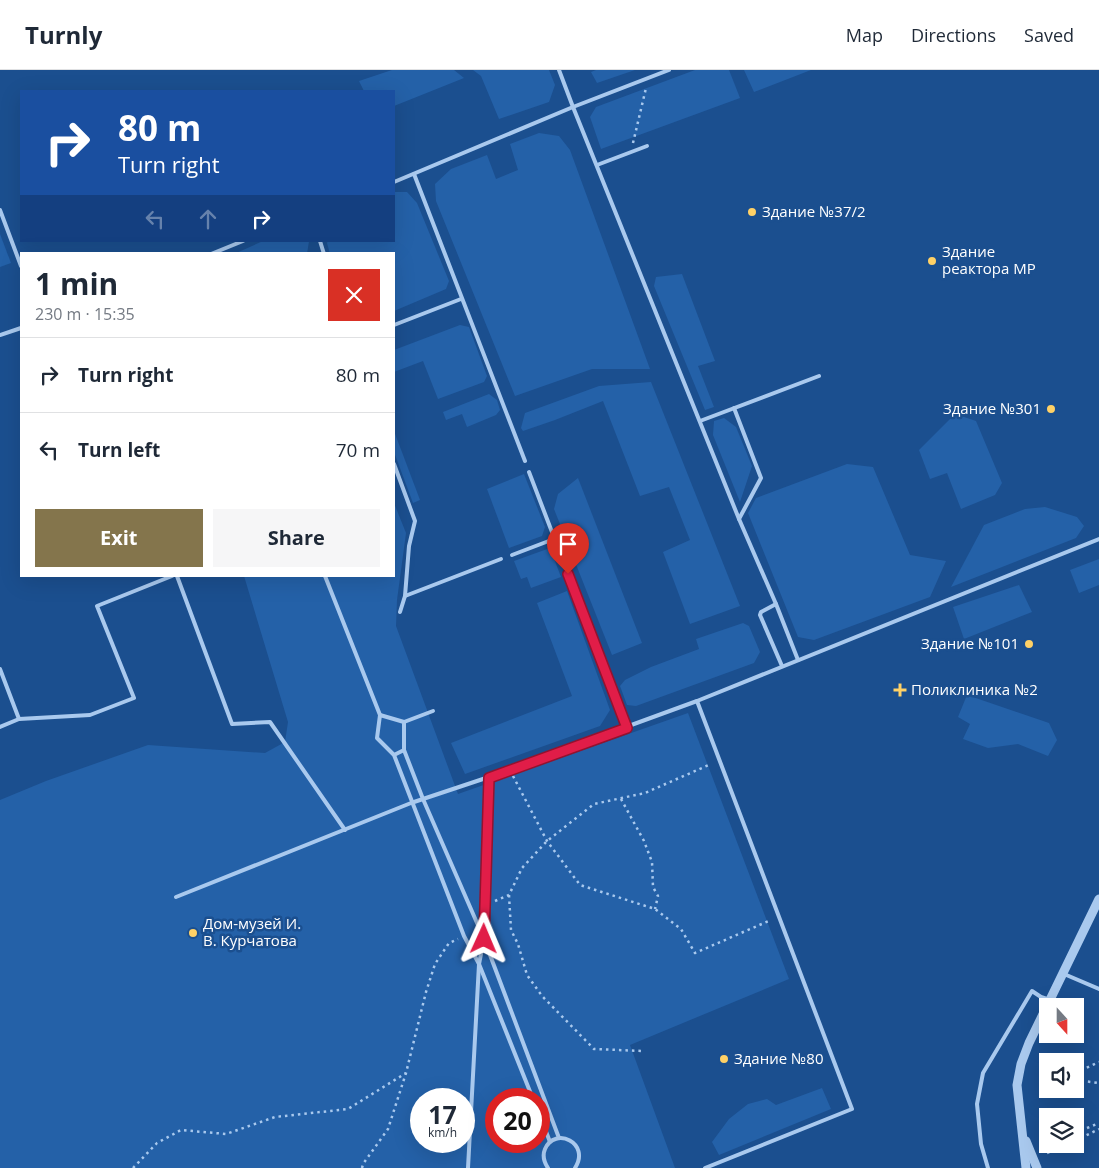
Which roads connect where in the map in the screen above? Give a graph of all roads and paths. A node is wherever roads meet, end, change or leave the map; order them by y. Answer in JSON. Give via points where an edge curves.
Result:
{"nodes":[{"id":1,"x":560,"y":70,"type":"edge"},
{"id":2,"x":669,"y":70,"type":"edge"},
{"id":3,"x":648,"y":79,"type":"junction"},
{"id":4,"x":573,"y":107,"type":"junction"},
{"id":5,"x":647,"y":146,"type":"dead end"},
{"id":6,"x":631,"y":152,"type":"junction"},
{"id":7,"x":596,"y":165,"type":"junction"},
{"id":8,"x":414,"y":174,"type":"junction"},
{"id":9,"x":395,"y":182,"type":"edge"},
{"id":10,"x":0,"y":210,"type":"edge"},
{"id":11,"x":242,"y":242,"type":"edge"},
{"id":12,"x":217,"y":252,"type":"edge"},
{"id":13,"x":20,"y":263,"type":"edge"},
{"id":14,"x":461,"y":299,"type":"junction"},
{"id":15,"x":395,"y":326,"type":"edge"},
{"id":16,"x":20,"y":328,"type":"edge"},
{"id":17,"x":0,"y":335,"type":"edge"},
{"id":18,"x":819,"y":376,"type":"dead end"},
{"id":19,"x":734,"y":408,"type":"junction"},
{"id":20,"x":700,"y":422,"type":"junction"},
{"id":21,"x":525,"y":461,"type":"dead end"},
{"id":22,"x":395,"y":467,"type":"edge"},
{"id":23,"x":529,"y":472,"type":"dead end"},
{"id":24,"x":739,"y":519,"type":"junction"},
{"id":25,"x":554,"y":539,"type":"junction"},
{"id":26,"x":1099,"y":539,"type":"edge"},
{"id":27,"x":512,"y":555,"type":"dead end"},
{"id":28,"x":501,"y":559,"type":"dead end"},
{"id":29,"x":170,"y":577,"type":"edge"},
{"id":30,"x":177,"y":577,"type":"edge"},
{"id":31,"x":325,"y":577,"type":"edge"},
{"id":32,"x":405,"y":596,"type":"junction"},
{"id":33,"x":776,"y":604,"type":"junction"},
{"id":34,"x":400,"y":612,"type":"dead end"},
{"id":35,"x":798,"y":660,"type":"junction"},
{"id":36,"x":782,"y":666,"type":"junction"},
{"id":37,"x":0,"y":669,"type":"edge"},
{"id":38,"x":697,"y":701,"type":"junction"},
{"id":39,"x":433,"y":710,"type":"dead end"},
{"id":40,"x":380,"y":715,"type":"junction"},
{"id":41,"x":19,"y":720,"type":"junction"},
{"id":42,"x":404,"y":722,"type":"junction"},
{"id":43,"x":0,"y":727,"type":"edge"},
{"id":44,"x":627,"y":728,"type":"junction"},
{"id":45,"x":404,"y":750,"type":"junction"},
{"id":46,"x":394,"y":754,"type":"junction"},
{"id":47,"x":719,"y":760,"type":"junction"},
{"id":48,"x":510,"y":770,"type":"junction"},
{"id":49,"x":489,"y":778,"type":"junction"},
{"id":50,"x":621,"y":798,"type":"junction"},
{"id":51,"x":423,"y":800,"type":"junction"},
{"id":52,"x":411,"y":802,"type":"junction"},
{"id":53,"x":345,"y":830,"type":"junction"},
{"id":54,"x":547,"y":841,"type":"junction"},
{"id":55,"x":509,"y":895,"type":"junction"},
{"id":56,"x":176,"y":897,"type":"dead end"},
{"id":57,"x":1099,"y":899,"type":"edge"},
{"id":58,"x":484,"y":906,"type":"junction"},
{"id":59,"x":655,"y":909,"type":"junction"},
{"id":60,"x":779,"y":917,"type":"junction"},
{"id":61,"x":464,"y":936,"type":"junction"},
{"id":62,"x":484,"y":939,"type":"junction"},
{"id":63,"x":479,"y":964,"type":"junction"},
{"id":64,"x":1063,"y":974,"type":"junction"},
{"id":65,"x":1099,"y":989,"type":"edge"},
{"id":66,"x":1044,"y":998,"type":"edge"},
{"id":67,"x":1051,"y":998,"type":"edge"},
{"id":68,"x":1039,"y":1023,"type":"edge"},
{"id":69,"x":642,"y":1051,"type":"dead end"},
{"id":70,"x":1099,"y":1062,"type":"edge"},
{"id":71,"x":1084,"y":1069,"type":"edge"},
{"id":72,"x":406,"y":1073,"type":"junction"},
{"id":73,"x":1084,"y":1081,"type":"edge"},
{"id":74,"x":1099,"y":1083,"type":"edge"},
{"id":75,"x":529,"y":1088,"type":"edge"},
{"id":76,"x":1099,"y":1122,"type":"edge"},
{"id":77,"x":1099,"y":1129,"type":"edge"},
{"id":78,"x":1084,"y":1130,"type":"edge"},
{"id":79,"x":1023,"y":1134,"type":"junction"},
{"id":80,"x":1084,"y":1136,"type":"edge"},
{"id":81,"x":559,"y":1138,"type":"junction"},
{"id":82,"x":550,"y":1142,"type":"edge"},
{"id":83,"x":544,"y":1153,"type":"edge"},
{"id":84,"x":133,"y":1168,"type":"edge"},
{"id":85,"x":362,"y":1168,"type":"edge"},
{"id":86,"x":468,"y":1168,"type":"edge"},
{"id":87,"x":548,"y":1168,"type":"edge"},
{"id":88,"x":575,"y":1168,"type":"edge"},
{"id":89,"x":705,"y":1168,"type":"edge"},
{"id":90,"x":988,"y":1168,"type":"edge"},
{"id":91,"x":1026,"y":1168,"type":"edge"},
{"id":92,"x":1037,"y":1168,"type":"edge"}],
"edges":[{"from":1,"to":4,"type":"lane"},
{"from":2,"to":3,"type":"lane"},
{"from":3,"to":4,"type":"lane"},
{"from":3,"to":6,"type":"path"},
{"from":4,"to":7,"type":"lane"},
{"from":4,"to":8,"type":"lane"},
{"from":5,"to":6,"type":"lane"},
{"from":6,"to":7,"type":"lane"},
{"from":7,"to":20,"type":"lane"},
{"from":8,"to":9,"type":"lane"},
{"from":8,"to":14,"type":"lane"},
{"from":10,"to":13,"type":"lane"},
{"from":11,"to":12,"type":"lane"},
{"from":14,"to":15,"type":"lane"},
{"from":14,"to":21,"type":"lane"},
{"from":16,"to":17,"type":"lane"},
{"from":18,"to":19,"type":"lane"},
{"from":19,"to":20,"type":"lane"},
{"from":19,"to":24,"type":"lane","via":[[761,478]]},
{"from":20,"to":24,"type":"lane"},
{"from":22,"to":32,"type":"lane","via":[[415,521],[409,546]]},
{"from":23,"to":25,"type":"lane"},
{"from":24,"to":33,"type":"lane"},
{"from":25,"to":27,"type":"lane"},
{"from":25,"to":44,"type":"lane"},
{"from":26,"to":35,"type":"lane"},
{"from":28,"to":32,"type":"lane"},
{"from":29,"to":41,"type":"lane","via":[[97,606],[134,698],[90,714]]},
{"from":30,"to":53,"type":"lane","via":[[232,724],[270,722]]},
{"from":31,"to":40,"type":"lane"},
{"from":32,"to":34,"type":"lane"},
{"from":33,"to":35,"type":"lane"},
{"from":33,"to":36,"type":"lane","via":[[760,615]]},
{"from":35,"to":36,"type":"lane"},
{"from":36,"to":38,"type":"lane"},
{"from":37,"to":41,"type":"lane"},
{"from":38,"to":44,"type":"lane"},
{"from":38,"to":47,"type":"lane"},
{"from":39,"to":42,"type":"lane"},
{"from":40,"to":42,"type":"lane"},
{"from":40,"to":46,"type":"lane","via":[[377,738]]},
{"from":41,"to":43,"type":"lane"},
{"from":42,"to":45,"type":"lane"},
{"from":44,"to":48,"type":"lane"},
{"from":45,"to":46,"type":"lane"},
{"from":45,"to":51,"type":"lane"},
{"from":46,"to":52,"type":"lane"},
{"from":47,"to":50,"type":"path","via":[[644,793]]},
{"from":47,"to":60,"type":"lane"},
{"from":48,"to":49,"type":"lane"},
{"from":48,"to":54,"type":"path"},
{"from":49,"to":51,"type":"lane"},
{"from":49,"to":58,"type":"lane"},
{"from":50,"to":54,"type":"path","via":[[594,804]]},
{"from":50,"to":59,"type":"path","via":[[652,862],[653,887],[658,896]]},
{"from":51,"to":52,"type":"lane"},
{"from":51,"to":62,"type":"lane"},
{"from":52,"to":53,"type":"lane"},
{"from":52,"to":61,"type":"lane"},
{"from":53,"to":56,"type":"lane"},
{"from":54,"to":55,"type":"path","via":[[522,868]]},
{"from":54,"to":59,"type":"path","via":[[580,885]]},
{"from":55,"to":58,"type":"path"},
{"from":55,"to":69,"type":"path","via":[[511,930],[527,975],[542,996],[594,1049]]},
{"from":57,"to":64,"type":"street"},
{"from":58,"to":62,"type":"lane"},
{"from":59,"to":60,"type":"path","via":[[681,929],[694,952]]},
{"from":60,"to":89,"type":"lane","via":[[852,1109]]},
{"from":61,"to":63,"type":"lane"},
{"from":61,"to":72,"type":"path","via":[[449,943],[435,964]]},
{"from":62,"to":63,"type":"lane"},
{"from":62,"to":81,"type":"lane"},
{"from":63,"to":75,"type":"lane"},
{"from":63,"to":86,"type":"lane"},
{"from":64,"to":65,"type":"lane"},
{"from":64,"to":67,"type":"street"},
{"from":66,"to":90,"type":"lane","via":[[1032,991],[983,1073],[977,1104],[981,1144]]},
{"from":68,"to":79,"type":"street","via":[[1029,1043],[1017,1086]]},
{"from":70,"to":71,"type":"path"},
{"from":72,"to":84,"type":"path","via":[[348,1109],[275,1117],[226,1134],[181,1130],[157,1142]]},
{"from":72,"to":85,"type":"path","via":[[388,1129]]},
{"from":73,"to":74,"type":"path"},
{"from":76,"to":78,"type":"path"},
{"from":77,"to":80,"type":"path"},
{"from":79,"to":91,"type":"street"},
{"from":79,"to":92,"type":"street"},
{"from":81,"to":82,"type":"lane"},
{"from":81,"to":88,"type":"lane","via":[[571,1141],[578,1150],[580,1156]]},
{"from":83,"to":87,"type":"lane"}]}
